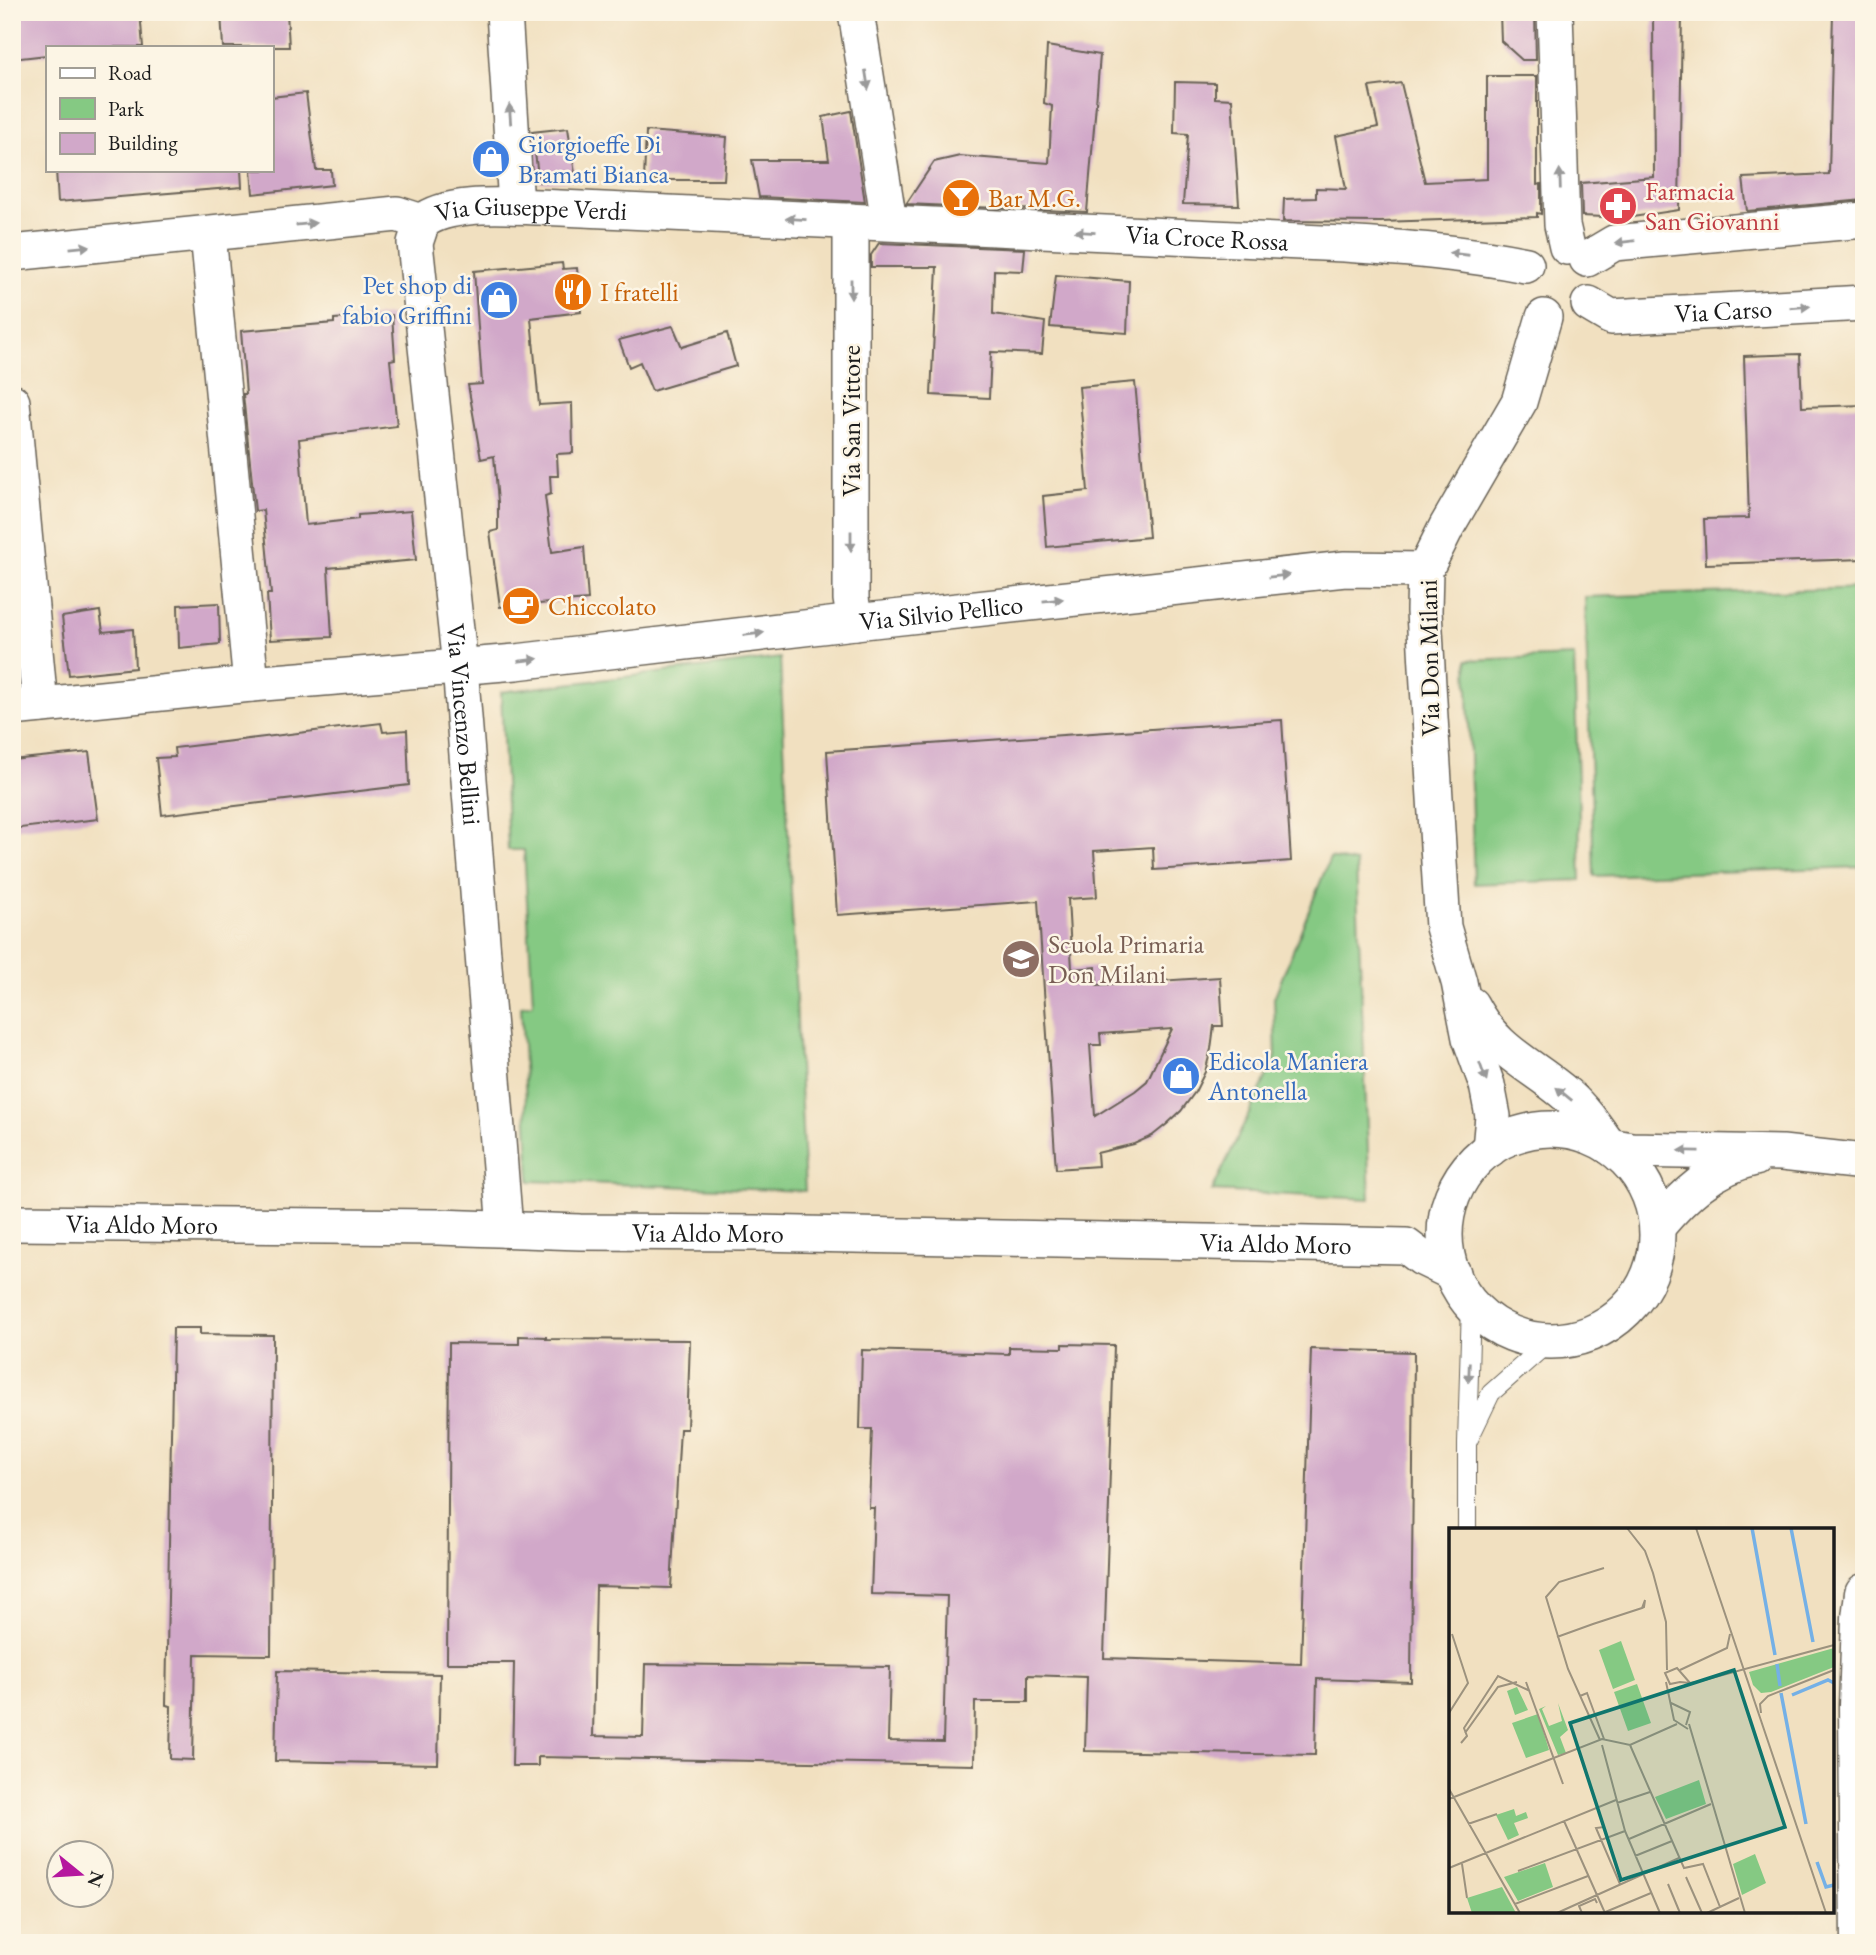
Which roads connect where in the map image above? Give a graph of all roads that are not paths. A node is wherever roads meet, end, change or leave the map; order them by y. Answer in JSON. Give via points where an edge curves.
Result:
{"nodes":[{"id":1,"x":503,"y":12,"type":"edge"},
{"id":2,"x":856,"y":12,"type":"edge"},
{"id":3,"x":1555,"y":12,"type":"edge"},
{"id":4,"x":516,"y":206,"type":"junction"},
{"id":5,"x":1864,"y":220,"type":"edge"},
{"id":6,"x":851,"y":221,"type":"junction"},
{"id":7,"x":422,"y":222,"type":"junction"},
{"id":8,"x":889,"y":222,"type":"junction"},
{"id":9,"x":208,"y":234,"type":"junction"},
{"id":10,"x":12,"y":253,"type":"edge"},
{"id":11,"x":1577,"y":253,"type":"junction"},
{"id":12,"x":1526,"y":265,"type":"junction"},
{"id":13,"x":1864,"y":303,"type":"edge"},
{"id":14,"x":1589,"y":304,"type":"junction"},
{"id":15,"x":1544,"y":317,"type":"junction"},
{"id":16,"x":12,"y":402,"type":"edge"},
{"id":17,"x":1425,"y":570,"type":"junction"},
{"id":18,"x":855,"y":622,"type":"junction"},
{"id":19,"x":460,"y":667,"type":"junction"},
{"id":20,"x":251,"y":684,"type":"junction"},
{"id":21,"x":26,"y":707,"type":"edge"},
{"id":22,"x":1459,"y":982,"type":"junction"},
{"id":23,"x":1609,"y":1146,"type":"junction"},
{"id":24,"x":1490,"y":1149,"type":"junction"},
{"id":25,"x":1782,"y":1153,"type":"junction"},
{"id":26,"x":1864,"y":1162,"type":"edge"},
{"id":27,"x":1450,"y":1206,"type":"junction"},
{"id":28,"x":12,"y":1223,"type":"edge"},
{"id":29,"x":1657,"y":1227,"type":"junction"},
{"id":30,"x":505,"y":1229,"type":"junction"},
{"id":31,"x":1406,"y":1246,"type":"junction"},
{"id":32,"x":1453,"y":1273,"type":"junction"},
{"id":33,"x":1471,"y":1304,"type":"junction"},
{"id":34,"x":1550,"y":1341,"type":"junction"},
{"id":35,"x":1466,"y":1443,"type":"junction"},
{"id":36,"x":1467,"y":1528,"type":"edge"},
{"id":37,"x":1864,"y":1593,"type":"edge"},
{"id":38,"x":1860,"y":1934,"type":"edge"}],
"edges":[{"from":4,"to":1,"type":"street","one_way":true},
{"from":2,"to":8,"type":"street","one_way":true},
{"from":11,"to":3,"type":"street","one_way":true,"via":[[1562,225]]},
{"from":6,"to":4,"type":"street","name":"Via Giuseppe Verdi","one_way":true},
{"from":4,"to":7,"type":"street","name":"Via Giuseppe Verdi","via":[[448,210]]},
{"from":5,"to":11,"type":"street","one_way":true,"via":[[1615,243]]},
{"from":6,"to":8,"type":"street","name":"Via Giuseppe Verdi"},
{"from":6,"to":18,"type":"street","name":"Via San Vittore","one_way":true,"via":[[851,599]]},
{"from":9,"to":7,"type":"street","name":"Via Giuseppe Verdi","one_way":true,"via":[[397,214]]},
{"from":7,"to":19,"type":"street","name":"Via Vincenzo Bellini","via":[[415,243]]},
{"from":12,"to":8,"type":"street","name":"Via Croce Rossa","one_way":true,"via":[[1398,247]]},
{"from":10,"to":9,"type":"street","name":"Via Giuseppe Verdi","one_way":true},
{"from":9,"to":20,"type":"street"},
{"from":11,"to":12,"type":"street","via":[[1555,246],[1533,256]]},
{"from":11,"to":14,"type":"street","via":[[1593,269],[1594,293]]},
{"from":12,"to":15,"type":"street","via":[[1522,289],[1526,301]]},
{"from":14,"to":13,"type":"street","name":"Via Carso","one_way":true,"via":[[1611,317]]},
{"from":14,"to":15,"type":"street","via":[[1569,318]]},
{"from":15,"to":17,"type":"street","name":"Via Don Milani","via":[[1519,402]]},
{"from":16,"to":21,"type":"street"},
{"from":18,"to":17,"type":"street","name":"Via Silvio Pellico","one_way":true,"via":[[1345,569]]},
{"from":17,"to":22,"type":"street","name":"Via Don Milani","via":[[1443,927]]},
{"from":19,"to":18,"type":"street","name":"Via Silvio Pellico","one_way":true},
{"from":19,"to":20,"type":"street","name":"Via Silvio Pellico"},
{"from":19,"to":30,"type":"street","name":"Via Vincenzo Bellini"},
{"from":20,"to":21,"type":"street","name":"Via Silvio Pellico"},
{"from":23,"to":22,"type":"street","name":"Via Don Milani","one_way":true,"via":[[1568,1096],[1520,1062],[1482,1027]]},
{"from":22,"to":24,"type":"street","name":"Via Don Milani","one_way":true,"via":[[1493,1116]]},
{"from":23,"to":24,"type":"street","via":[[1580,1133],[1549,1129],[1518,1135]]},
{"from":25,"to":23,"type":"street","one_way":true},
{"from":23,"to":29,"type":"street","via":[[1642,1180]]},
{"from":24,"to":27,"type":"street","via":[[1467,1171]]},
{"from":25,"to":26,"type":"street"},
{"from":25,"to":29,"type":"street","via":[[1746,1160],[1710,1176]]},
{"from":27,"to":31,"type":"street"},
{"from":27,"to":32,"type":"street","via":[[1446,1247]]},
{"from":28,"to":30,"type":"street","name":"Via Aldo Moro"},
{"from":29,"to":34,"type":"street","via":[[1651,1270],[1629,1307],[1593,1332]]},
{"from":30,"to":31,"type":"street","name":"Via Aldo Moro"},
{"from":31,"to":32,"type":"street"},
{"from":32,"to":33,"type":"street"},
{"from":33,"to":34,"type":"street","via":[[1506,1331]]},
{"from":33,"to":35,"type":"lane","one_way":true},
{"from":34,"to":35,"type":"lane","via":[[1492,1393]]},
{"from":35,"to":36,"type":"lane"},
{"from":37,"to":38,"type":"main road","via":[[1858,1706]]}]}
